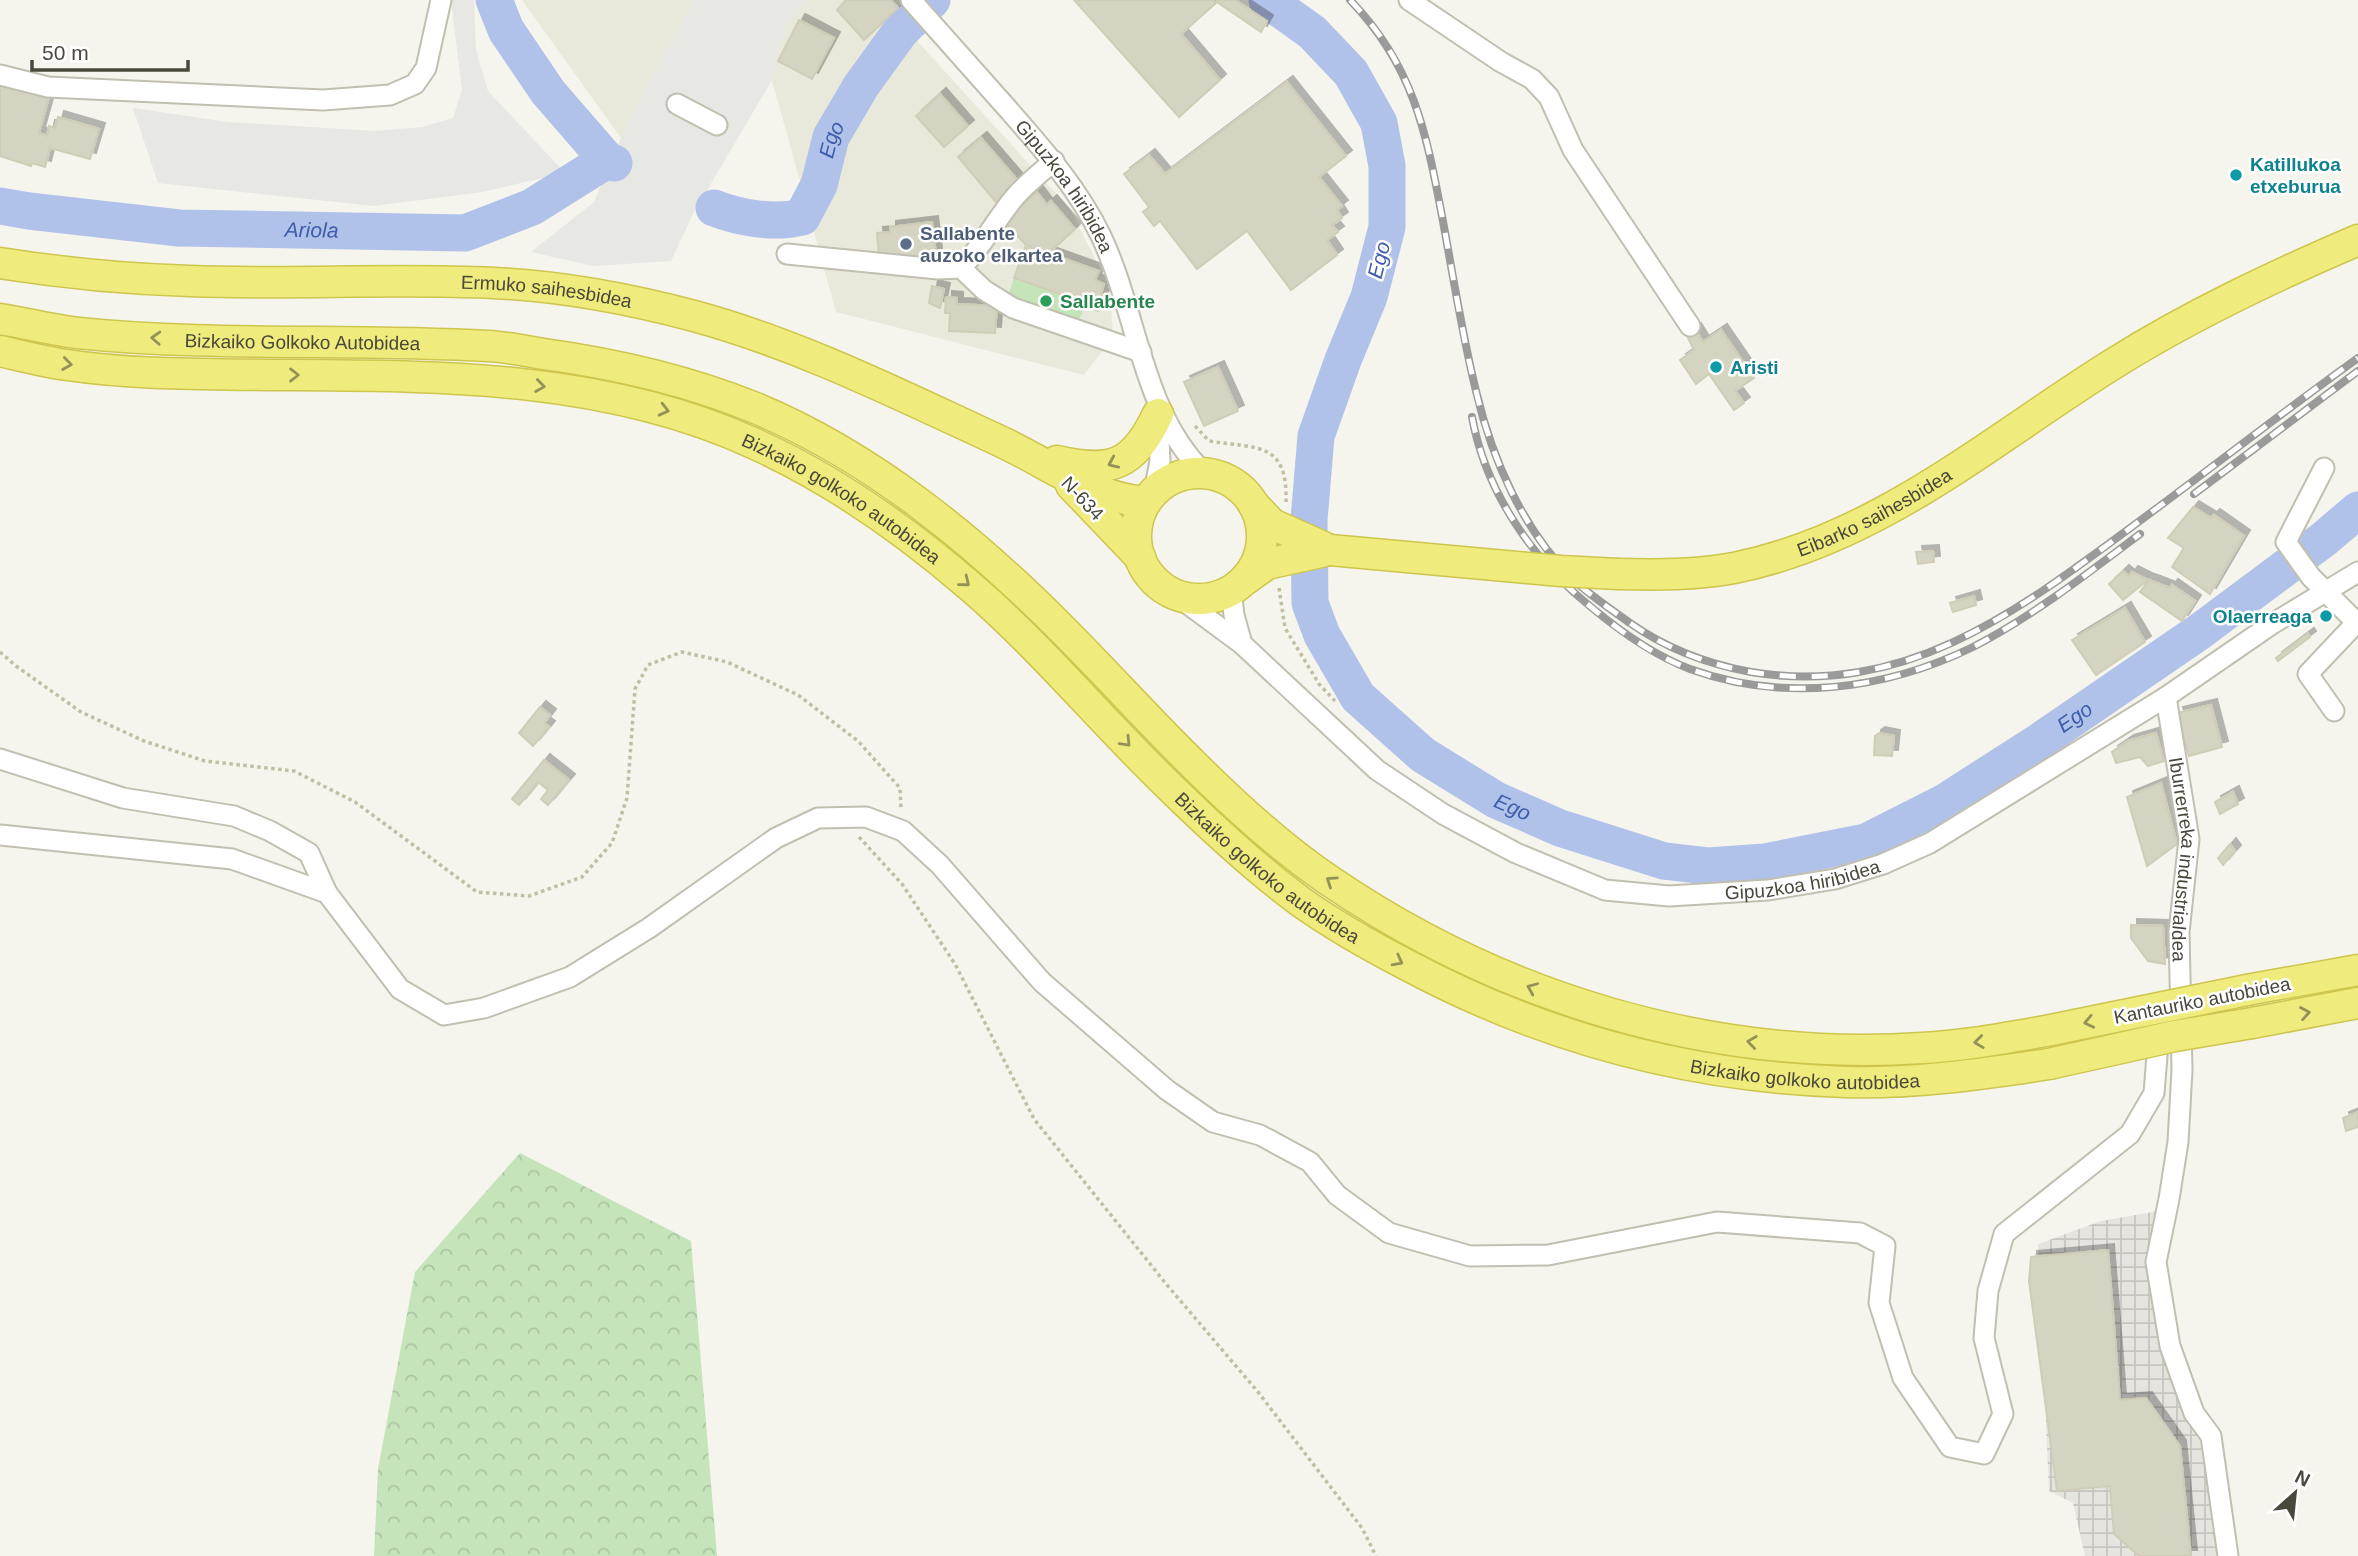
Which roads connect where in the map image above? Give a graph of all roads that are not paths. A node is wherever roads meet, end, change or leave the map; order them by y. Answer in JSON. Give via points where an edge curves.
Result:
{"nodes":[{"id":1,"x":441,"y":0,"type":"edge"},
{"id":2,"x":911,"y":0,"type":"edge"},
{"id":3,"x":1409,"y":0,"type":"edge"},
{"id":4,"x":0,"y":75,"type":"edge"},
{"id":5,"x":677,"y":104,"type":"dead end"},
{"id":6,"x":717,"y":125,"type":"dead end"},
{"id":7,"x":1054,"y":161,"type":"junction"},
{"id":8,"x":2358,"y":240,"type":"edge"},
{"id":9,"x":787,"y":254,"type":"dead end"},
{"id":10,"x":0,"y":263,"type":"edge"},
{"id":11,"x":961,"y":268,"type":"junction"},
{"id":12,"x":0,"y":318,"type":"edge"},
{"id":13,"x":1690,"y":326,"type":"dead end"},
{"id":14,"x":0,"y":351,"type":"edge"},
{"id":15,"x":1141,"y":352,"type":"junction"},
{"id":16,"x":607,"y":363,"type":"joint"},
{"id":17,"x":597,"y":394,"type":"joint"},
{"id":18,"x":1158,"y":410,"type":"junction"},
{"id":19,"x":1007,"y":444,"type":"junction"},
{"id":20,"x":2324,"y":468,"type":"dead end"},
{"id":21,"x":1059,"y":472,"type":"junction"},
{"id":22,"x":1204,"y":474,"type":"junction"},
{"id":23,"x":1149,"y":497,"type":"junction"},
{"id":24,"x":1254,"y":505,"type":"junction"},
{"id":25,"x":1140,"y":557,"type":"junction"},
{"id":26,"x":1289,"y":557,"type":"junction"},
{"id":27,"x":2358,"y":572,"type":"edge"},
{"id":28,"x":2318,"y":584,"type":"junction"},
{"id":29,"x":1238,"y":585,"type":"junction"},
{"id":30,"x":1177,"y":596,"type":"junction"},
{"id":31,"x":2357,"y":621,"type":"edge"},
{"id":32,"x":1242,"y":644,"type":"junction"},
{"id":33,"x":2166,"y":697,"type":"junction"},
{"id":34,"x":2334,"y":712,"type":"dead end"},
{"id":35,"x":0,"y":760,"type":"edge"},
{"id":36,"x":0,"y":835,"type":"edge"},
{"id":37,"x":327,"y":893,"type":"junction"},
{"id":38,"x":2358,"y":970,"type":"edge"},
{"id":39,"x":2358,"y":1003,"type":"edge"},
{"id":40,"x":2181,"y":1006,"type":"junction"},
{"id":41,"x":2046,"y":1031,"type":"joint"},
{"id":42,"x":2049,"y":1064,"type":"joint"},
{"id":43,"x":2228,"y":1556,"type":"edge"}],
"edges":[{"from":1,"to":4,"type":"street","via":[[426,68],[415,83],[390,95],[323,100],[48,87]]},
{"from":2,"to":7,"type":"street","name":"Gipuzkoa hiribidea"},
{"from":3,"to":13,"type":"street","via":[[1532,79],[1549,97],[1581,161]]},
{"from":5,"to":6,"type":"street"},
{"from":7,"to":11,"type":"street","via":[[1016,196]]},
{"from":7,"to":15,"type":"street","name":"Gipuzkoa hiribidea","via":[[1101,237]]},
{"from":8,"to":26,"type":"highway","name":"Eibarko saihesbidea","bridge":true,"via":[[2205,311],[2114,363],[1930,486],[1826,541],[1782,556],[1679,575],[1560,571],[1330,550]]},
{"from":9,"to":11,"type":"street","via":[[938,270]]},
{"from":10,"to":19,"type":"highway","name":"Ermuko saihesbidea","number":"N-634","via":[[191,281],[497,283],[597,295],[693,316],[782,343]]},
{"from":11,"to":15,"type":"street","via":[[1013,308]]},
{"from":16,"to":12,"type":"highway","name":"Bizkaiko Golkoko Autobidea","one_way":true,"via":[[494,346],[158,339],[72,332]]},
{"from":14,"to":17,"type":"highway","name":"Bizkaiko Golkoko Autobidea","one_way":true,"via":[[66,365],[164,373],[482,378]]},
{"from":15,"to":18,"type":"street","name":"Gipuzkoa hiribidea"},
{"from":41,"to":16,"type":"highway","name":"Bizkaiko golkoko autobidea","one_way":true,"via":[[1921,1048],[1855,1050],[1756,1044],[1644,1024],[1540,992],[1465,959],[1327,879],[1263,828],[1194,766],[995,565],[864,465],[754,407],[684,382]]},
{"from":17,"to":42,"type":"highway","name":"Bizkaiko golkoko autobidea","one_way":true,"via":[[678,414],[751,441],[849,494],[974,589],[1243,855],[1302,902],[1452,990],[1588,1042],[1747,1076],[1850,1082],[1927,1080]]},
{"from":18,"to":19,"type":"highway","one_way":true,"via":[[1137,449],[1104,468],[1055,461]]},
{"from":18,"to":22,"type":"street","via":[[1186,456]]},
{"from":18,"to":23,"type":"street","via":[[1160,461]]},
{"from":19,"to":21,"type":"highway","name":"Ermuko saihesbidea","number":"N-634"},
{"from":20,"to":28,"type":"street","via":[[2286,542]]},
{"from":21,"to":23,"type":"highway","name":"N-634","via":[[1122,500]]},
{"from":21,"to":25,"type":"highway","name":"N-634"},
{"from":22,"to":23,"type":"highway","via":[[1169,481]]},
{"from":22,"to":24,"type":"highway","via":[[1224,478]]},
{"from":23,"to":25,"type":"highway","via":[[1138,522]]},
{"from":24,"to":26,"type":"highway","via":[[1272,524]]},
{"from":24,"to":29,"type":"highway","via":[[1262,543],[1256,562]]},
{"from":25,"to":30,"type":"highway","via":[[1148,573]]},
{"from":26,"to":29,"type":"highway","name":"Eibarko saihesbidea","via":[[1267,564]]},
{"from":27,"to":28,"type":"street","name":"Gipuzkoa hiribidea"},
{"from":28,"to":31,"type":"street"},
{"from":28,"to":33,"type":"street","name":"Gipuzkoa hiribidea"},
{"from":29,"to":30,"type":"highway","via":[[1214,598]]},
{"from":29,"to":32,"type":"street","via":[[1234,615]]},
{"from":30,"to":32,"type":"street","name":"Gipuzkoa hiribidea"},
{"from":31,"to":34,"type":"street","via":[[2308,674]]},
{"from":32,"to":33,"type":"street","name":"Gipuzkoa hiribidea","via":[[1377,769],[1443,814],[1516,853],[1605,890],[1669,896],[1768,890],[1835,879],[1883,864],[1930,843]]},
{"from":33,"to":40,"type":"street","name":"Iburrerreka industrialdea","via":[[2189,839],[2179,932]]},
{"from":35,"to":37,"type":"street","via":[[123,798],[234,816],[309,853]]},
{"from":36,"to":37,"type":"street","via":[[232,859]]},
{"from":37,"to":40,"type":"street","via":[[400,989],[444,1015],[484,1008],[570,977],[649,928],[776,838],[818,818],[866,817],[903,831],[940,865],[1042,982],[1167,1090],[1213,1122],[1260,1135],[1310,1162],[1337,1195],[1389,1233],[1469,1256],[1548,1255],[1717,1222],[1860,1233],[1885,1246],[1879,1303],[1903,1378],[1950,1447],[1984,1454],[2003,1414],[1984,1338],[1988,1292],[2004,1234],[2130,1134],[2154,1093],[2156,1031]]},
{"from":38,"to":41,"type":"highway","name":"Kantauriko autobidea","one_way":true,"bridge":true},
{"from":42,"to":39,"type":"highway","name":"Kantauriko autobidea","one_way":true,"bridge":true},
{"from":40,"to":43,"type":"street","name":"Iburrerreka industrialdea","via":[[2178,1142],[2155,1262],[2170,1346],[2194,1413],[2211,1436]]}]}
